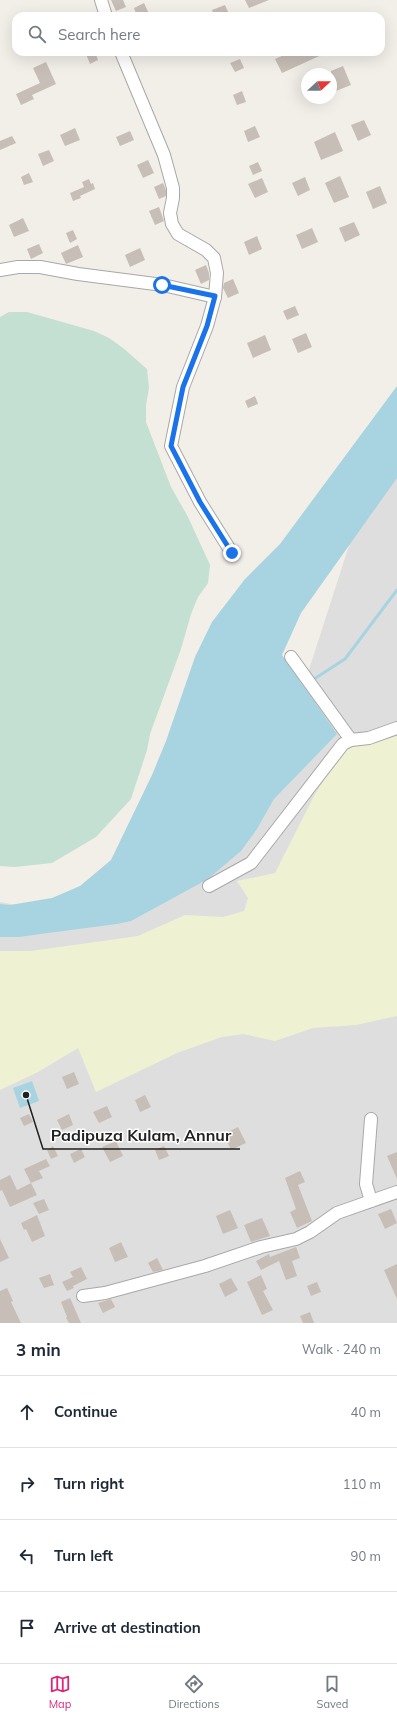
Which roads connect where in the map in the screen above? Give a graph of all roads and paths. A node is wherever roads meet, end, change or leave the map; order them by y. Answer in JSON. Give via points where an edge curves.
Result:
{"nodes":[{"id":1,"x":101,"y":0,"type":"edge"},
{"id":2,"x":105,"y":12,"type":"edge"},
{"id":3,"x":123,"y":56,"type":"edge"},
{"id":4,"x":0,"y":270,"type":"edge"},
{"id":5,"x":215,"y":296,"type":"junction"},
{"id":6,"x":232,"y":553,"type":"dead end"},
{"id":7,"x":291,"y":657,"type":"dead end"},
{"id":8,"x":397,"y":728,"type":"edge"},
{"id":9,"x":351,"y":740,"type":"junction"},
{"id":10,"x":209,"y":886,"type":"dead end"},
{"id":11,"x":371,"y":1119,"type":"dead end"},
{"id":12,"x":397,"y":1192,"type":"edge"},
{"id":13,"x":371,"y":1201,"type":"junction"},
{"id":14,"x":83,"y":1296,"type":"dead end"}],
"edges":[{"from":1,"to":2,"type":"street"},
{"from":3,"to":5,"type":"street","via":[[164,155],[173,188],[174,198],[170,213],[172,224],[178,234],[206,250],[214,258],[217,273]]},
{"from":4,"to":5,"type":"street","via":[[40,267],[162,285]]},
{"from":5,"to":6,"type":"street","via":[[207,326],[183,387],[171,446],[200,502]]},
{"from":7,"to":9,"type":"street"},
{"from":8,"to":9,"type":"street","via":[[369,738]]},
{"from":9,"to":10,"type":"street","via":[[343,744],[251,863]]},
{"from":11,"to":13,"type":"street","via":[[366,1184]]},
{"from":12,"to":13,"type":"street"},
{"from":13,"to":14,"type":"street","via":[[337,1213],[296,1239],[105,1294]]}]}
